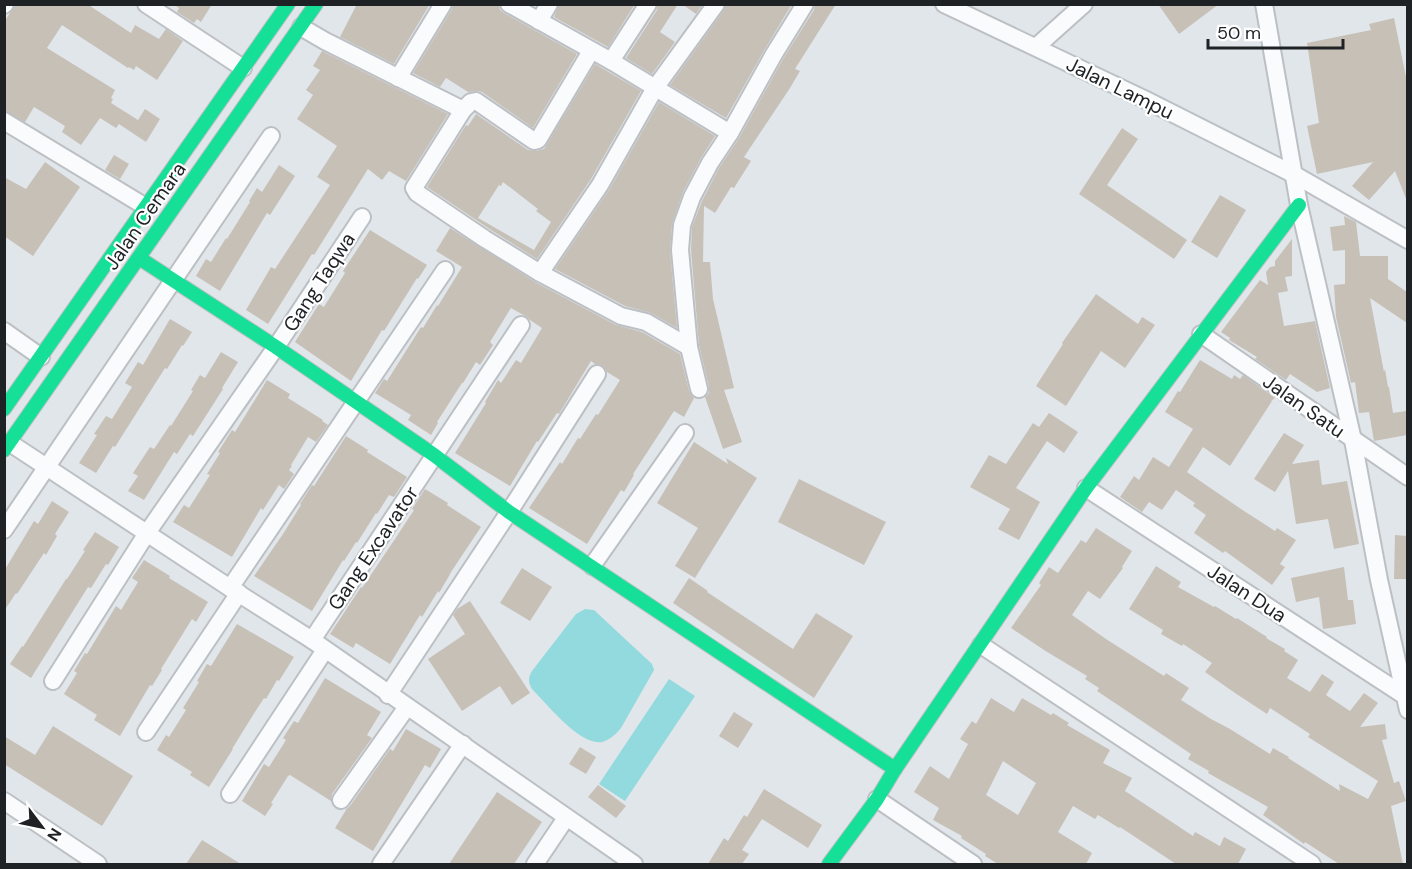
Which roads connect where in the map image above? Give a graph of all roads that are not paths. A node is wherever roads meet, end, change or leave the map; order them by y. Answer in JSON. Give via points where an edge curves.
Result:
{"nodes":[{"id":1,"x":146,"y":4,"type":"edge"},
{"id":2,"x":288,"y":4,"type":"edge"},
{"id":3,"x":316,"y":4,"type":"edge"},
{"id":4,"x":443,"y":4,"type":"edge"},
{"id":5,"x":509,"y":4,"type":"edge"},
{"id":6,"x":549,"y":4,"type":"edge"},
{"id":7,"x":648,"y":4,"type":"edge"},
{"id":8,"x":716,"y":4,"type":"edge"},
{"id":9,"x":806,"y":4,"type":"edge"},
{"id":10,"x":944,"y":4,"type":"edge"},
{"id":11,"x":1084,"y":4,"type":"edge"},
{"id":12,"x":1264,"y":4,"type":"edge"},
{"id":13,"x":538,"y":21,"type":"junction"},
{"id":14,"x":301,"y":27,"type":"junction"},
{"id":15,"x":1036,"y":47,"type":"junction"},
{"id":16,"x":256,"y":50,"type":"junction"},
{"id":17,"x":591,"y":51,"type":"junction"},
{"id":18,"x":611,"y":61,"type":"junction"},
{"id":19,"x":275,"y":64,"type":"junction"},
{"id":20,"x":243,"y":68,"type":"junction"},
{"id":21,"x":398,"y":78,"type":"junction"},
{"id":22,"x":655,"y":88,"type":"junction"},
{"id":23,"x":226,"y":93,"type":"junction"},
{"id":24,"x":246,"y":106,"type":"junction"},
{"id":25,"x":463,"y":110,"type":"junction"},
{"id":26,"x":4,"y":122,"type":"edge"},
{"id":27,"x":730,"y":133,"type":"junction"},
{"id":28,"x":271,"y":136,"type":"dead end"},
{"id":29,"x":1295,"y":175,"type":"junction"},
{"id":30,"x":1299,"y":205,"type":"junction"},
{"id":31,"x":146,"y":207,"type":"junction"},
{"id":32,"x":362,"y":217,"type":"dead end"},
{"id":33,"x":1407,"y":240,"type":"edge"},
{"id":34,"x":139,"y":258,"type":"junction"},
{"id":35,"x":445,"y":270,"type":"dead end"},
{"id":36,"x":540,"y":273,"type":"junction"},
{"id":37,"x":173,"y":281,"type":"junction"},
{"id":38,"x":521,"y":325,"type":"dead end"},
{"id":39,"x":4,"y":331,"type":"edge"},
{"id":40,"x":1201,"y":334,"type":"junction"},
{"id":41,"x":276,"y":347,"type":"junction"},
{"id":42,"x":689,"y":347,"type":"junction"},
{"id":43,"x":41,"y":357,"type":"junction"},
{"id":44,"x":597,"y":374,"type":"dead end"},
{"id":45,"x":699,"y":389,"type":"dead end"},
{"id":46,"x":356,"y":402,"type":"junction"},
{"id":47,"x":4,"y":409,"type":"edge"},
{"id":48,"x":685,"y":433,"type":"dead end"},
{"id":49,"x":1353,"y":440,"type":"junction"},
{"id":50,"x":7,"y":446,"type":"edge"},
{"id":51,"x":434,"y":455,"type":"junction"},
{"id":52,"x":47,"y":468,"type":"junction"},
{"id":53,"x":1407,"y":477,"type":"edge"},
{"id":54,"x":1086,"y":488,"type":"junction"},
{"id":55,"x":509,"y":512,"type":"junction"},
{"id":56,"x":4,"y":530,"type":"edge"},
{"id":57,"x":147,"y":533,"type":"junction"},
{"id":58,"x":592,"y":566,"type":"junction"},
{"id":59,"x":234,"y":591,"type":"junction"},
{"id":60,"x":319,"y":645,"type":"junction"},
{"id":61,"x":981,"y":645,"type":"junction"},
{"id":62,"x":53,"y":681,"type":"dead end"},
{"id":63,"x":388,"y":695,"type":"junction"},
{"id":64,"x":1407,"y":702,"type":"edge"},
{"id":65,"x":407,"y":707,"type":"junction"},
{"id":66,"x":146,"y":732,"type":"dead end"},
{"id":67,"x":463,"y":744,"type":"junction"},
{"id":68,"x":895,"y":770,"type":"junction"},
{"id":69,"x":230,"y":794,"type":"dead end"},
{"id":70,"x":877,"y":799,"type":"junction"},
{"id":71,"x":341,"y":800,"type":"dead end"},
{"id":72,"x":4,"y":801,"type":"edge"},
{"id":73,"x":566,"y":818,"type":"junction"},
{"id":74,"x":93,"y":863,"type":"edge"},
{"id":75,"x":381,"y":864,"type":"edge"},
{"id":76,"x":535,"y":864,"type":"edge"},
{"id":77,"x":634,"y":864,"type":"edge"},
{"id":78,"x":829,"y":864,"type":"edge"},
{"id":79,"x":973,"y":864,"type":"edge"},
{"id":80,"x":1312,"y":864,"type":"edge"}],
"edges":[{"from":1,"to":20,"type":"street"},
{"from":2,"to":16,"type":"main road","name":"Jalan Cemara"},
{"from":3,"to":14,"type":"main road","name":"Jalan Cemara"},
{"from":4,"to":21,"type":"street"},
{"from":5,"to":13,"type":"street"},
{"from":6,"to":13,"type":"street"},
{"from":7,"to":18,"type":"street"},
{"from":8,"to":22,"type":"street"},
{"from":9,"to":27,"type":"street"},
{"from":10,"to":15,"type":"street","name":"Jalan Lampu"},
{"from":11,"to":15,"type":"street"},
{"from":12,"to":29,"type":"street"},
{"from":13,"to":17,"type":"street"},
{"from":14,"to":19,"type":"main road","name":"Jalan Cemara"},
{"from":14,"to":21,"type":"street"},
{"from":15,"to":29,"type":"street","name":"Jalan Lampu"},
{"from":16,"to":19,"type":"main road"},
{"from":16,"to":20,"type":"main road","name":"Jalan Cemara"},
{"from":17,"to":18,"type":"street"},
{"from":17,"to":25,"type":"street","via":[[538,140],[476,101]]},
{"from":18,"to":22,"type":"street"},
{"from":19,"to":24,"type":"main road","name":"Jalan Cemara"},
{"from":20,"to":23,"type":"main road","name":"Jalan Cemara"},
{"from":21,"to":25,"type":"street"},
{"from":22,"to":27,"type":"street"},
{"from":22,"to":36,"type":"street","via":[[600,185]]},
{"from":23,"to":24,"type":"main road"},
{"from":23,"to":31,"type":"main road","name":"Jalan Cemara"},
{"from":24,"to":34,"type":"main road","name":"Jalan Cemara"},
{"from":25,"to":36,"type":"street","via":[[414,188],[467,228]]},
{"from":26,"to":31,"type":"street"},
{"from":27,"to":42,"type":"street","via":[[692,197],[682,225],[680,250]]},
{"from":28,"to":37,"type":"street"},
{"from":29,"to":30,"type":"street"},
{"from":29,"to":33,"type":"street","name":"Jalan Lampu"},
{"from":30,"to":40,"type":"main road"},
{"from":30,"to":49,"type":"street"},
{"from":31,"to":43,"type":"main road","name":"Jalan Cemara"},
{"from":32,"to":41,"type":"street","name":"Gang Taqwa"},
{"from":34,"to":37,"type":"main road"},
{"from":34,"to":50,"type":"main road","name":"Jalan Cemara"},
{"from":35,"to":46,"type":"street"},
{"from":36,"to":42,"type":"street","via":[[621,316],[646,321]]},
{"from":37,"to":41,"type":"main road"},
{"from":37,"to":52,"type":"street"},
{"from":38,"to":51,"type":"street","name":"Gang Excavator"},
{"from":39,"to":43,"type":"street"},
{"from":40,"to":49,"type":"street","name":"Jalan Satu"},
{"from":40,"to":54,"type":"main road"},
{"from":41,"to":46,"type":"main road"},
{"from":41,"to":57,"type":"street","name":"Gang Taqwa"},
{"from":42,"to":45,"type":"street"},
{"from":43,"to":47,"type":"main road","name":"Jalan Cemara"},
{"from":44,"to":55,"type":"street"},
{"from":46,"to":51,"type":"main road"},
{"from":46,"to":59,"type":"street"},
{"from":48,"to":58,"type":"street"},
{"from":49,"to":53,"type":"street","name":"Jalan Satu"},
{"from":49,"to":64,"type":"street"},
{"from":50,"to":52,"type":"street"},
{"from":51,"to":55,"type":"main road"},
{"from":51,"to":60,"type":"street","name":"Gang Excavator"},
{"from":52,"to":56,"type":"street"},
{"from":52,"to":57,"type":"street"},
{"from":54,"to":61,"type":"main road"},
{"from":54,"to":64,"type":"street","name":"Jalan Dua"},
{"from":55,"to":58,"type":"main road"},
{"from":55,"to":63,"type":"street"},
{"from":57,"to":59,"type":"street"},
{"from":57,"to":62,"type":"street","name":"Gang Taqwa"},
{"from":58,"to":68,"type":"main road"},
{"from":59,"to":60,"type":"street"},
{"from":59,"to":66,"type":"street"},
{"from":60,"to":63,"type":"street"},
{"from":60,"to":69,"type":"street","name":"Gang Excavator"},
{"from":61,"to":68,"type":"main road"},
{"from":61,"to":80,"type":"street"},
{"from":63,"to":65,"type":"street"},
{"from":65,"to":67,"type":"street"},
{"from":65,"to":71,"type":"street"},
{"from":67,"to":73,"type":"street"},
{"from":67,"to":75,"type":"street"},
{"from":68,"to":70,"type":"main road"},
{"from":70,"to":78,"type":"main road"},
{"from":70,"to":79,"type":"street"},
{"from":72,"to":74,"type":"street"},
{"from":73,"to":76,"type":"street"},
{"from":73,"to":77,"type":"street"}]}
